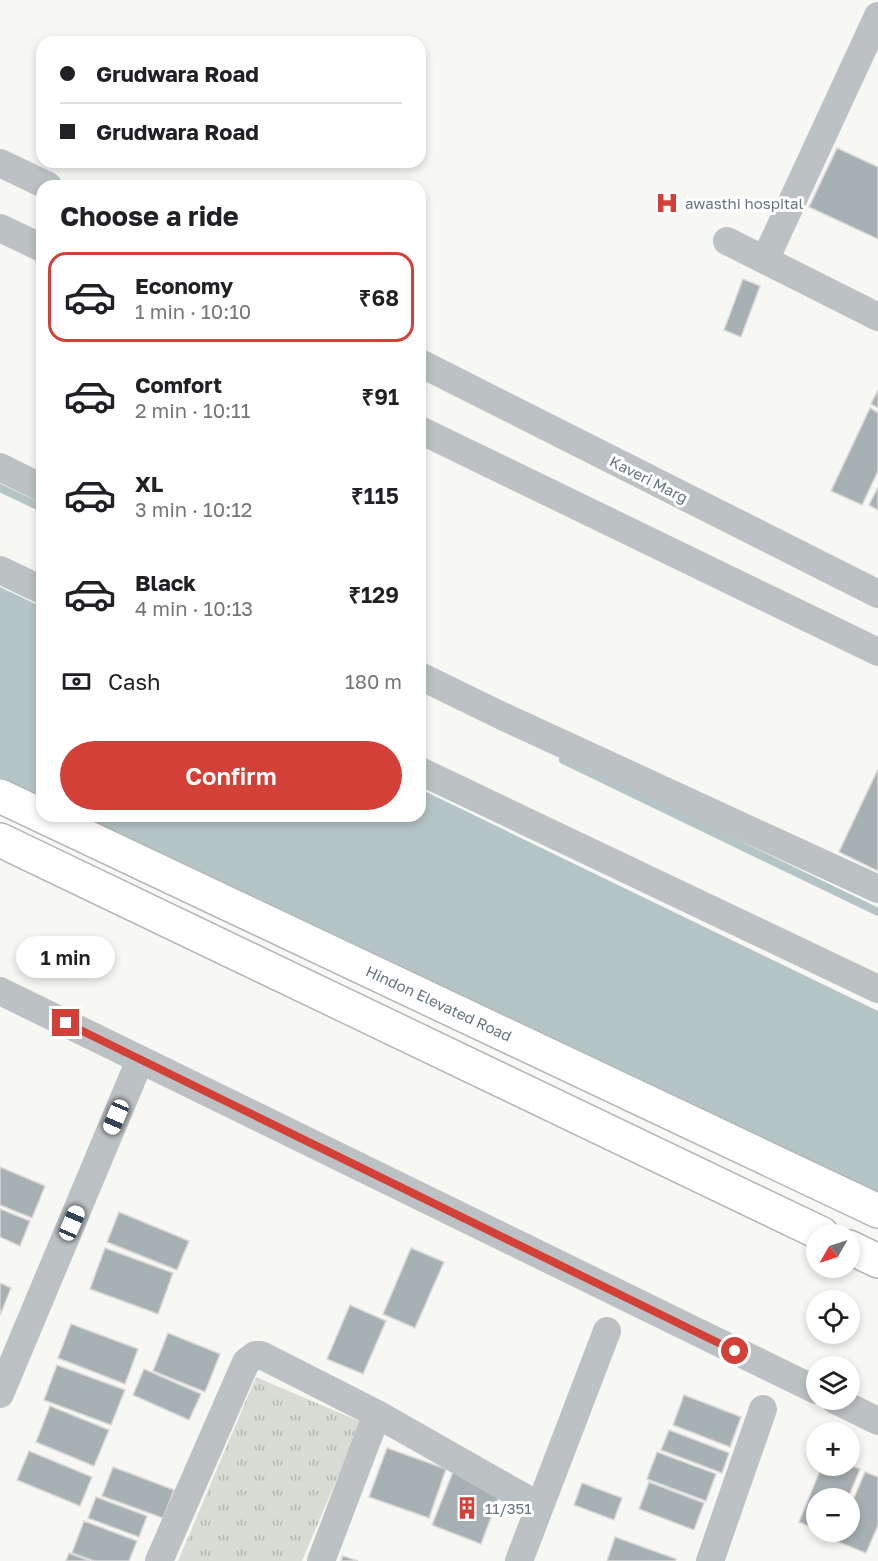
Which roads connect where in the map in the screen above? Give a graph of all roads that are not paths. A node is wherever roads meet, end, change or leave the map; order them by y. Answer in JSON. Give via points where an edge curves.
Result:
{"nodes":[{"id":1,"x":878,"y":16,"type":"edge"},
{"id":2,"x":0,"y":163,"type":"edge"},
{"id":3,"x":36,"y":180,"type":"edge"},
{"id":4,"x":0,"y":228,"type":"edge"},
{"id":5,"x":727,"y":241,"type":"dead end"},
{"id":6,"x":36,"y":245,"type":"edge"},
{"id":7,"x":765,"y":260,"type":"junction"},
{"id":8,"x":878,"y":317,"type":"edge"},
{"id":9,"x":426,"y":366,"type":"edge"},
{"id":10,"x":426,"y":433,"type":"edge"},
{"id":11,"x":0,"y":467,"type":"edge"},
{"id":12,"x":36,"y":485,"type":"edge"},
{"id":13,"x":0,"y":570,"type":"edge"},
{"id":14,"x":36,"y":587,"type":"edge"},
{"id":15,"x":878,"y":594,"type":"edge"},
{"id":16,"x":878,"y":652,"type":"edge"},
{"id":17,"x":426,"y":679,"type":"edge"},
{"id":18,"x":426,"y":774,"type":"edge"},
{"id":19,"x":0,"y":796,"type":"edge"},
{"id":20,"x":36,"y":813,"type":"edge"},
{"id":21,"x":55,"y":822,"type":"edge"},
{"id":22,"x":0,"y":840,"type":"edge"},
{"id":23,"x":878,"y":889,"type":"edge"},
{"id":24,"x":878,"y":989,"type":"edge"},
{"id":25,"x":0,"y":991,"type":"edge"},
{"id":26,"x":140,"y":1060,"type":"junction"},
{"id":27,"x":878,"y":1211,"type":"edge"},
{"id":28,"x":806,"y":1226,"type":"edge"},
{"id":29,"x":860,"y":1252,"type":"edge"},
{"id":30,"x":878,"y":1261,"type":"edge"},
{"id":31,"x":607,"y":1331,"type":"dead end"},
{"id":32,"x":806,"y":1385,"type":"edge"},
{"id":33,"x":0,"y":1394,"type":"edge"},
{"id":34,"x":764,"y":1409,"type":"dead end"},
{"id":35,"x":855,"y":1410,"type":"edge"},
{"id":36,"x":377,"y":1414,"type":"junction"},
{"id":37,"x":878,"y":1421,"type":"edge"},
{"id":38,"x":539,"y":1506,"type":"junction"},
{"id":39,"x":159,"y":1561,"type":"edge"},
{"id":40,"x":321,"y":1561,"type":"edge"},
{"id":41,"x":519,"y":1561,"type":"edge"},
{"id":42,"x":710,"y":1561,"type":"edge"}],
"edges":[{"from":1,"to":7,"type":"street"},
{"from":2,"to":3,"type":"street"},
{"from":4,"to":6,"type":"street"},
{"from":5,"to":7,"type":"street"},
{"from":7,"to":8,"type":"street"},
{"from":9,"to":15,"type":"street","name":"Kaveri Marg"},
{"from":10,"to":16,"type":"street"},
{"from":11,"to":12,"type":"street"},
{"from":13,"to":14,"type":"street"},
{"from":17,"to":23,"type":"street"},
{"from":18,"to":24,"type":"street"},
{"from":19,"to":20,"type":"highway","name":"Hindon Elevated Road"},
{"from":21,"to":27,"type":"highway","name":"Hindon Elevated Road"},
{"from":22,"to":28,"type":"highway"},
{"from":25,"to":26,"type":"street"},
{"from":26,"to":32,"type":"street"},
{"from":26,"to":33,"type":"street"},
{"from":29,"to":30,"type":"highway"},
{"from":31,"to":38,"type":"street"},
{"from":34,"to":42,"type":"street"},
{"from":35,"to":37,"type":"street"},
{"from":36,"to":38,"type":"street"},
{"from":36,"to":39,"type":"street","via":[[261,1355],[250,1358]]},
{"from":36,"to":40,"type":"street"},
{"from":38,"to":41,"type":"street"}]}
